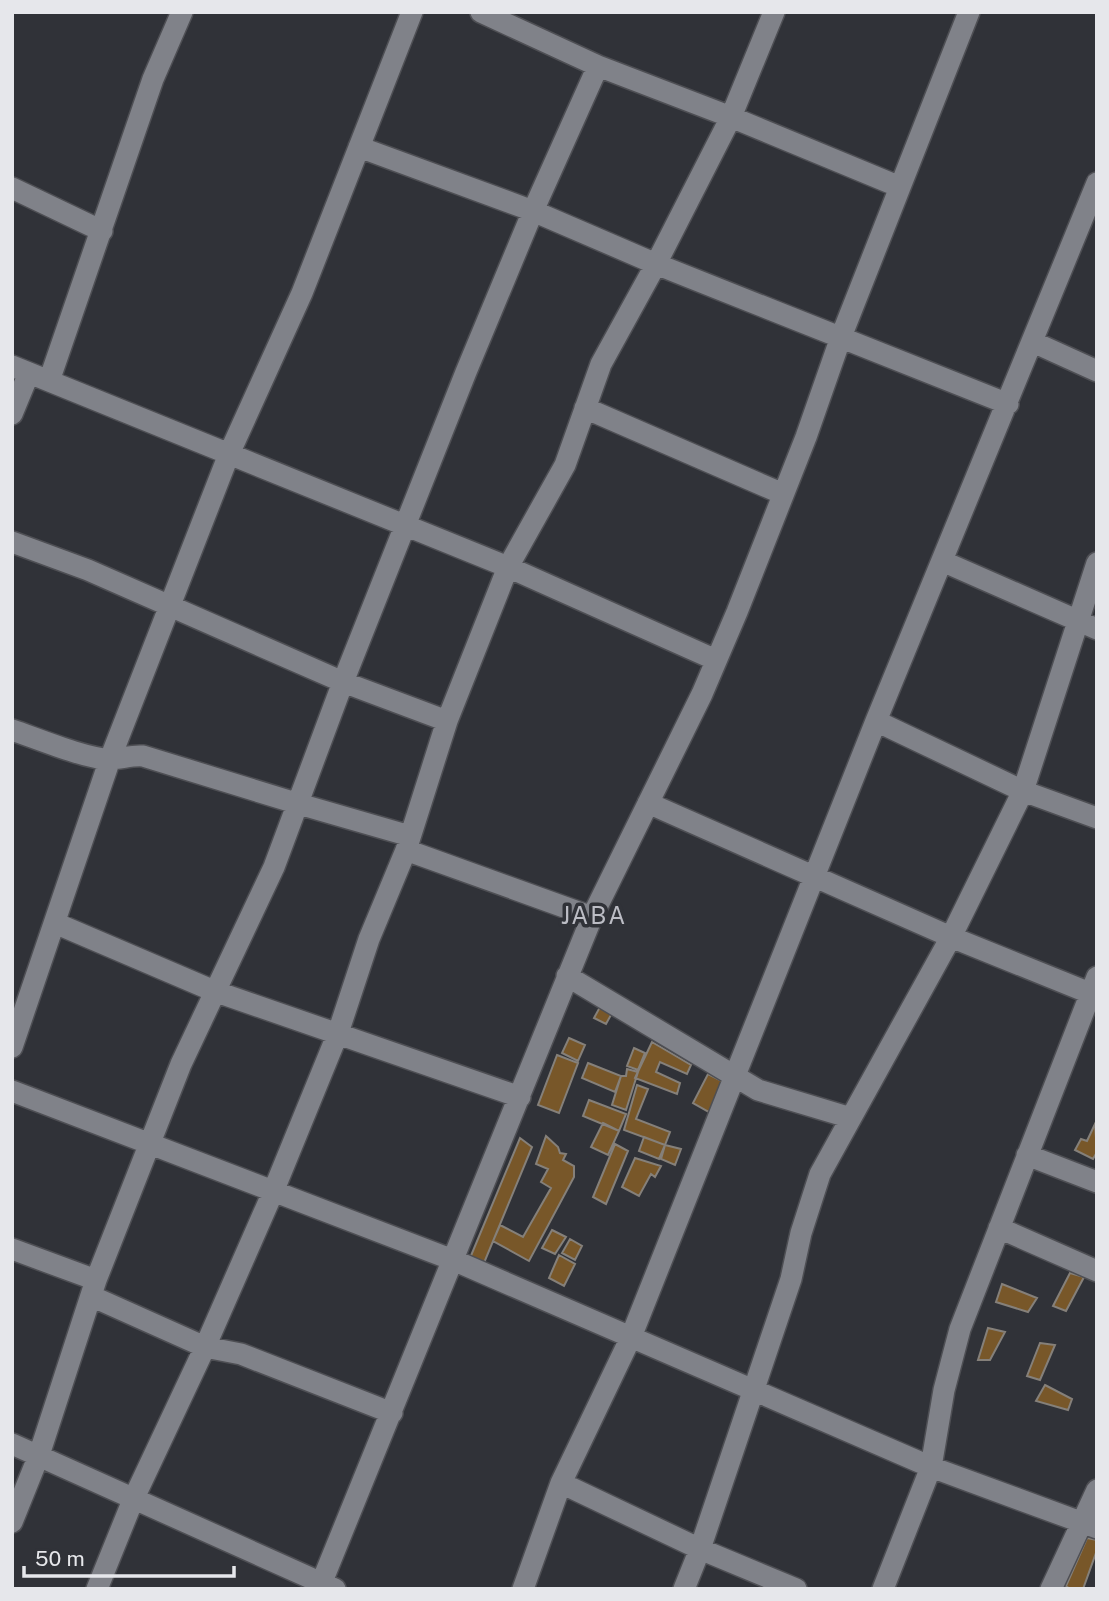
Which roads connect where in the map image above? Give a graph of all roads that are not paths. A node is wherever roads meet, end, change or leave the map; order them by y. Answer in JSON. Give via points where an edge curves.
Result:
{"nodes":[{"id":1,"x":182,"y":12,"type":"edge"},
{"id":2,"x":412,"y":12,"type":"edge"},
{"id":3,"x":481,"y":12,"type":"edge"},
{"id":4,"x":774,"y":12,"type":"edge"},
{"id":5,"x":969,"y":12,"type":"edge"},
{"id":6,"x":598,"y":66,"type":"junction"},
{"id":7,"x":731,"y":117,"type":"junction"},
{"id":8,"x":359,"y":147,"type":"junction"},
{"id":9,"x":1097,"y":183,"type":"edge"},
{"id":10,"x":900,"y":187,"type":"junction"},
{"id":11,"x":12,"y":188,"type":"edge"},
{"id":12,"x":533,"y":211,"type":"junction"},
{"id":13,"x":102,"y":231,"type":"junction"},
{"id":14,"x":656,"y":264,"type":"junction"},
{"id":15,"x":841,"y":337,"type":"junction"},
{"id":16,"x":1033,"y":342,"type":"junction"},
{"id":17,"x":21,"y":370,"type":"edge"},
{"id":18,"x":1097,"y":371,"type":"edge"},
{"id":19,"x":49,"y":381,"type":"junction"},
{"id":20,"x":1008,"y":404,"type":"junction"},
{"id":21,"x":585,"y":408,"type":"junction"},
{"id":22,"x":12,"y":414,"type":"edge"},
{"id":23,"x":229,"y":454,"type":"junction"},
{"id":24,"x":783,"y":494,"type":"junction"},
{"id":25,"x":407,"y":526,"type":"junction"},
{"id":26,"x":12,"y":542,"type":"edge"},
{"id":27,"x":942,"y":561,"type":"junction"},
{"id":28,"x":1097,"y":563,"type":"edge"},
{"id":29,"x":508,"y":567,"type":"junction"},
{"id":30,"x":169,"y":606,"type":"junction"},
{"id":31,"x":1087,"y":625,"type":"edge"},
{"id":32,"x":716,"y":660,"type":"junction"},
{"id":33,"x":343,"y":682,"type":"junction"},
{"id":34,"x":447,"y":721,"type":"junction"},
{"id":35,"x":876,"y":721,"type":"junction"},
{"id":36,"x":12,"y":730,"type":"edge"},
{"id":37,"x":110,"y":759,"type":"junction"},
{"id":38,"x":1023,"y":791,"type":"junction"},
{"id":39,"x":648,"y":803,"type":"junction"},
{"id":40,"x":299,"y":804,"type":"junction"},
{"id":41,"x":1097,"y":818,"type":"edge"},
{"id":42,"x":408,"y":843,"type":"junction"},
{"id":43,"x":814,"y":877,"type":"junction"},
{"id":44,"x":592,"y":917,"type":"junction"},
{"id":45,"x":55,"y":923,"type":"junction"},
{"id":46,"x":951,"y":937,"type":"junction"},
{"id":47,"x":567,"y":976,"type":"junction"},
{"id":48,"x":1094,"y":989,"type":"edge"},
{"id":49,"x":215,"y":991,"type":"junction"},
{"id":50,"x":338,"y":1032,"type":"junction"},
{"id":51,"x":12,"y":1047,"type":"edge"},
{"id":52,"x":734,"y":1076,"type":"junction"},
{"id":53,"x":12,"y":1091,"type":"edge"},
{"id":54,"x":520,"y":1097,"type":"junction"},
{"id":55,"x":851,"y":1118,"type":"junction"},
{"id":56,"x":150,"y":1144,"type":"junction"},
{"id":57,"x":1027,"y":1155,"type":"junction"},
{"id":58,"x":1097,"y":1182,"type":"edge"},
{"id":59,"x":273,"y":1192,"type":"junction"},
{"id":60,"x":999,"y":1228,"type":"junction"},
{"id":61,"x":12,"y":1249,"type":"edge"},
{"id":62,"x":453,"y":1260,"type":"junction"},
{"id":63,"x":1097,"y":1271,"type":"edge"},
{"id":64,"x":93,"y":1288,"type":"junction"},
{"id":65,"x":631,"y":1337,"type":"junction"},
{"id":66,"x":205,"y":1348,"type":"junction"},
{"id":67,"x":754,"y":1390,"type":"junction"},
{"id":68,"x":392,"y":1413,"type":"junction"},
{"id":69,"x":12,"y":1444,"type":"edge"},
{"id":70,"x":38,"y":1455,"type":"junction"},
{"id":71,"x":931,"y":1467,"type":"junction"},
{"id":72,"x":561,"y":1483,"type":"junction"},
{"id":73,"x":1097,"y":1490,"type":"edge"},
{"id":74,"x":133,"y":1500,"type":"junction"},
{"id":75,"x":12,"y":1522,"type":"edge"},
{"id":76,"x":1090,"y":1525,"type":"edge"},
{"id":77,"x":700,"y":1549,"type":"junction"},
{"id":78,"x":325,"y":1587,"type":"edge"},
{"id":79,"x":97,"y":1589,"type":"edge"},
{"id":80,"x":523,"y":1589,"type":"edge"},
{"id":81,"x":684,"y":1589,"type":"edge"},
{"id":82,"x":796,"y":1589,"type":"edge"},
{"id":83,"x":883,"y":1589,"type":"edge"},
{"id":84,"x":1052,"y":1589,"type":"edge"}],
"edges":[{"from":1,"to":13,"type":"street","via":[[153,79]]},
{"from":2,"to":8,"type":"street"},
{"from":3,"to":6,"type":"street"},
{"from":4,"to":7,"type":"street"},
{"from":5,"to":10,"type":"street"},
{"from":6,"to":7,"type":"street"},
{"from":6,"to":12,"type":"street"},
{"from":7,"to":10,"type":"street"},
{"from":7,"to":14,"type":"street"},
{"from":8,"to":12,"type":"street"},
{"from":8,"to":23,"type":"street","via":[[302,293]]},
{"from":9,"to":16,"type":"street"},
{"from":10,"to":15,"type":"street"},
{"from":11,"to":13,"type":"street"},
{"from":12,"to":14,"type":"street"},
{"from":12,"to":25,"type":"street"},
{"from":13,"to":19,"type":"street"},
{"from":14,"to":15,"type":"street"},
{"from":14,"to":21,"type":"street","via":[[601,363]]},
{"from":15,"to":20,"type":"street"},
{"from":15,"to":24,"type":"street"},
{"from":16,"to":18,"type":"street"},
{"from":16,"to":20,"type":"street"},
{"from":17,"to":19,"type":"street"},
{"from":17,"to":22,"type":"street"},
{"from":19,"to":23,"type":"street"},
{"from":20,"to":27,"type":"street"},
{"from":21,"to":24,"type":"street"},
{"from":21,"to":29,"type":"street","via":[[565,465]]},
{"from":23,"to":25,"type":"street"},
{"from":23,"to":30,"type":"street"},
{"from":24,"to":32,"type":"street"},
{"from":25,"to":29,"type":"street"},
{"from":25,"to":33,"type":"street"},
{"from":26,"to":30,"type":"street"},
{"from":27,"to":31,"type":"street"},
{"from":27,"to":35,"type":"street"},
{"from":28,"to":31,"type":"street"},
{"from":29,"to":32,"type":"street"},
{"from":29,"to":34,"type":"street"},
{"from":30,"to":33,"type":"street"},
{"from":30,"to":37,"type":"street"},
{"from":31,"to":38,"type":"street"},
{"from":32,"to":39,"type":"street"},
{"from":33,"to":34,"type":"street"},
{"from":33,"to":40,"type":"street"},
{"from":34,"to":42,"type":"street"},
{"from":35,"to":38,"type":"street"},
{"from":35,"to":43,"type":"street"},
{"from":36,"to":37,"type":"street"},
{"from":37,"to":40,"type":"street","via":[[143,756]]},
{"from":37,"to":45,"type":"street"},
{"from":38,"to":41,"type":"street"},
{"from":38,"to":46,"type":"street"},
{"from":39,"to":43,"type":"street"},
{"from":39,"to":44,"type":"street"},
{"from":40,"to":42,"type":"street"},
{"from":40,"to":49,"type":"street"},
{"from":42,"to":44,"type":"street"},
{"from":42,"to":50,"type":"street"},
{"from":43,"to":46,"type":"street"},
{"from":43,"to":52,"type":"street"},
{"from":44,"to":47,"type":"street"},
{"from":45,"to":49,"type":"street"},
{"from":45,"to":51,"type":"street"},
{"from":46,"to":48,"type":"street"},
{"from":46,"to":55,"type":"street"},
{"from":47,"to":52,"type":"street"},
{"from":47,"to":54,"type":"street"},
{"from":48,"to":57,"type":"street"},
{"from":49,"to":50,"type":"street"},
{"from":49,"to":56,"type":"street"},
{"from":50,"to":54,"type":"street"},
{"from":50,"to":59,"type":"street"},
{"from":52,"to":55,"type":"street","via":[[758,1090]]},
{"from":52,"to":65,"type":"street"},
{"from":53,"to":56,"type":"street"},
{"from":54,"to":62,"type":"street"},
{"from":55,"to":67,"type":"street","via":[[820,1174],[792,1279]]},
{"from":56,"to":59,"type":"street"},
{"from":56,"to":64,"type":"street"},
{"from":57,"to":58,"type":"street"},
{"from":57,"to":60,"type":"street"},
{"from":59,"to":62,"type":"street"},
{"from":59,"to":66,"type":"street"},
{"from":60,"to":63,"type":"street"},
{"from":60,"to":71,"type":"street","via":[[960,1329]]},
{"from":61,"to":64,"type":"street"},
{"from":62,"to":65,"type":"street"},
{"from":62,"to":68,"type":"street"},
{"from":64,"to":66,"type":"street"},
{"from":64,"to":70,"type":"street"},
{"from":65,"to":67,"type":"street"},
{"from":65,"to":72,"type":"street"},
{"from":66,"to":68,"type":"street","via":[[241,1354]]},
{"from":66,"to":74,"type":"street"},
{"from":67,"to":71,"type":"street"},
{"from":67,"to":77,"type":"street"},
{"from":68,"to":78,"type":"street"},
{"from":69,"to":70,"type":"street"},
{"from":70,"to":74,"type":"street"},
{"from":70,"to":75,"type":"street"},
{"from":71,"to":76,"type":"street"},
{"from":71,"to":83,"type":"street"},
{"from":72,"to":77,"type":"street"},
{"from":72,"to":80,"type":"street"},
{"from":73,"to":76,"type":"street"},
{"from":74,"to":78,"type":"street"},
{"from":74,"to":79,"type":"street"},
{"from":76,"to":84,"type":"street"},
{"from":77,"to":81,"type":"street"},
{"from":77,"to":82,"type":"street"}]}
